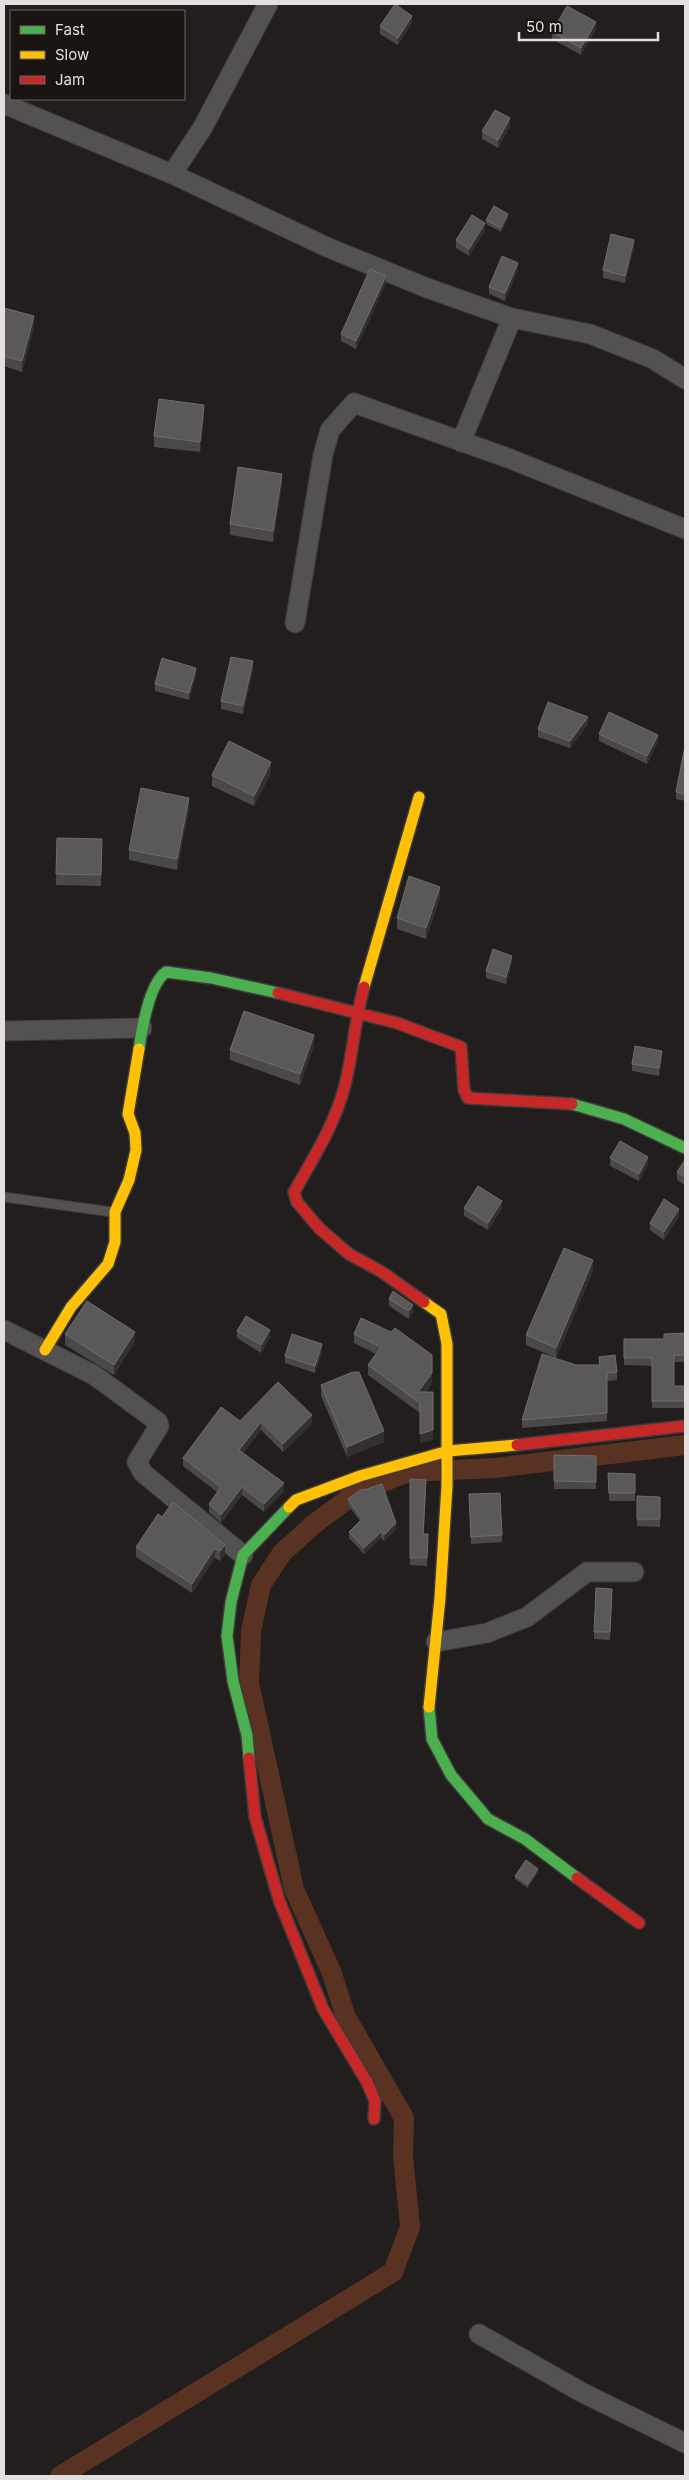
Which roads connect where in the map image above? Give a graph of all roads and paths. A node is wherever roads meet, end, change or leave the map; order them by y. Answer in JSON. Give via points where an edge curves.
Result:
{"nodes":[{"id":1,"x":268,"y":4,"type":"edge"},
{"id":2,"x":4,"y":104,"type":"edge"},
{"id":3,"x":172,"y":174,"type":"junction"},
{"id":4,"x":512,"y":318,"type":"junction"},
{"id":5,"x":685,"y":379,"type":"edge"},
{"id":6,"x":461,"y":442,"type":"junction"},
{"id":7,"x":685,"y":529,"type":"edge"},
{"id":8,"x":295,"y":623,"type":"dead end"},
{"id":9,"x":419,"y":797,"type":"dead end"},
{"id":10,"x":357,"y":1012,"type":"junction"},
{"id":11,"x":142,"y":1028,"type":"junction"},
{"id":12,"x":4,"y":1031,"type":"edge"},
{"id":13,"x":685,"y":1148,"type":"edge"},
{"id":14,"x":4,"y":1197,"type":"edge"},
{"id":15,"x":115,"y":1212,"type":"junction"},
{"id":16,"x":4,"y":1330,"type":"edge"},
{"id":17,"x":45,"y":1350,"type":"junction"},
{"id":18,"x":685,"y":1426,"type":"edge"},
{"id":19,"x":447,"y":1455,"type":"junction"},
{"id":20,"x":243,"y":1556,"type":"junction"},
{"id":21,"x":634,"y":1572,"type":"dead end"},
{"id":22,"x":436,"y":1642,"type":"junction"},
{"id":23,"x":639,"y":1923,"type":"dead end"},
{"id":24,"x":374,"y":2119,"type":"dead end"},
{"id":25,"x":478,"y":2334,"type":"dead end"},
{"id":26,"x":685,"y":2443,"type":"edge"}],
"edges":[{"from":1,"to":3,"type":"street","via":[[203,127]]},
{"from":2,"to":3,"type":"street"},
{"from":3,"to":4,"type":"street","via":[[354,258]]},
{"from":4,"to":5,"type":"street","via":[[590,334],[653,359]]},
{"from":4,"to":6,"type":"street"},
{"from":6,"to":7,"type":"street"},
{"from":6,"to":8,"type":"street","via":[[354,402],[346,410],[330,430],[323,455]]},
{"from":9,"to":10,"type":"street"},
{"from":10,"to":11,"type":"street","via":[[243,985],[166,972],[158,978]]},
{"from":10,"to":13,"type":"street","via":[[432,1033],[461,1046],[464,1090],[468,1098],[560,1102],[593,1108],[658,1133]]},
{"from":10,"to":19,"type":"street","via":[[345,1085],[330,1129],[294,1192],[297,1202],[319,1228],[349,1254],[382,1272],[441,1314],[447,1344]]},
{"from":11,"to":12,"type":"street"},
{"from":11,"to":15,"type":"street","via":[[128,1114],[135,1133],[136,1150],[129,1180]]},
{"from":14,"to":15,"type":"lane"},
{"from":15,"to":17,"type":"street","via":[[115,1242],[108,1264],[71,1307]]},
{"from":16,"to":17,"type":"street"},
{"from":17,"to":20,"type":"street","via":[[94,1375],[158,1422],[159,1426],[137,1462],[143,1473]]},
{"from":18,"to":19,"type":"street"},
{"from":19,"to":20,"type":"street","via":[[360,1476],[296,1500]]},
{"from":19,"to":22,"type":"street"},
{"from":20,"to":24,"type":"street","via":[[231,1602],[227,1636],[247,1735],[256,1817],[279,1900],[299,1954],[324,2008],[367,2082],[375,2101]]},
{"from":21,"to":22,"type":"street","via":[[587,1572],[527,1617],[487,1633]]},
{"from":22,"to":23,"type":"street","via":[[429,1710],[432,1740],[451,1775],[488,1819],[525,1839]]},
{"from":25,"to":26,"type":"street","via":[[583,2393]]}]}
